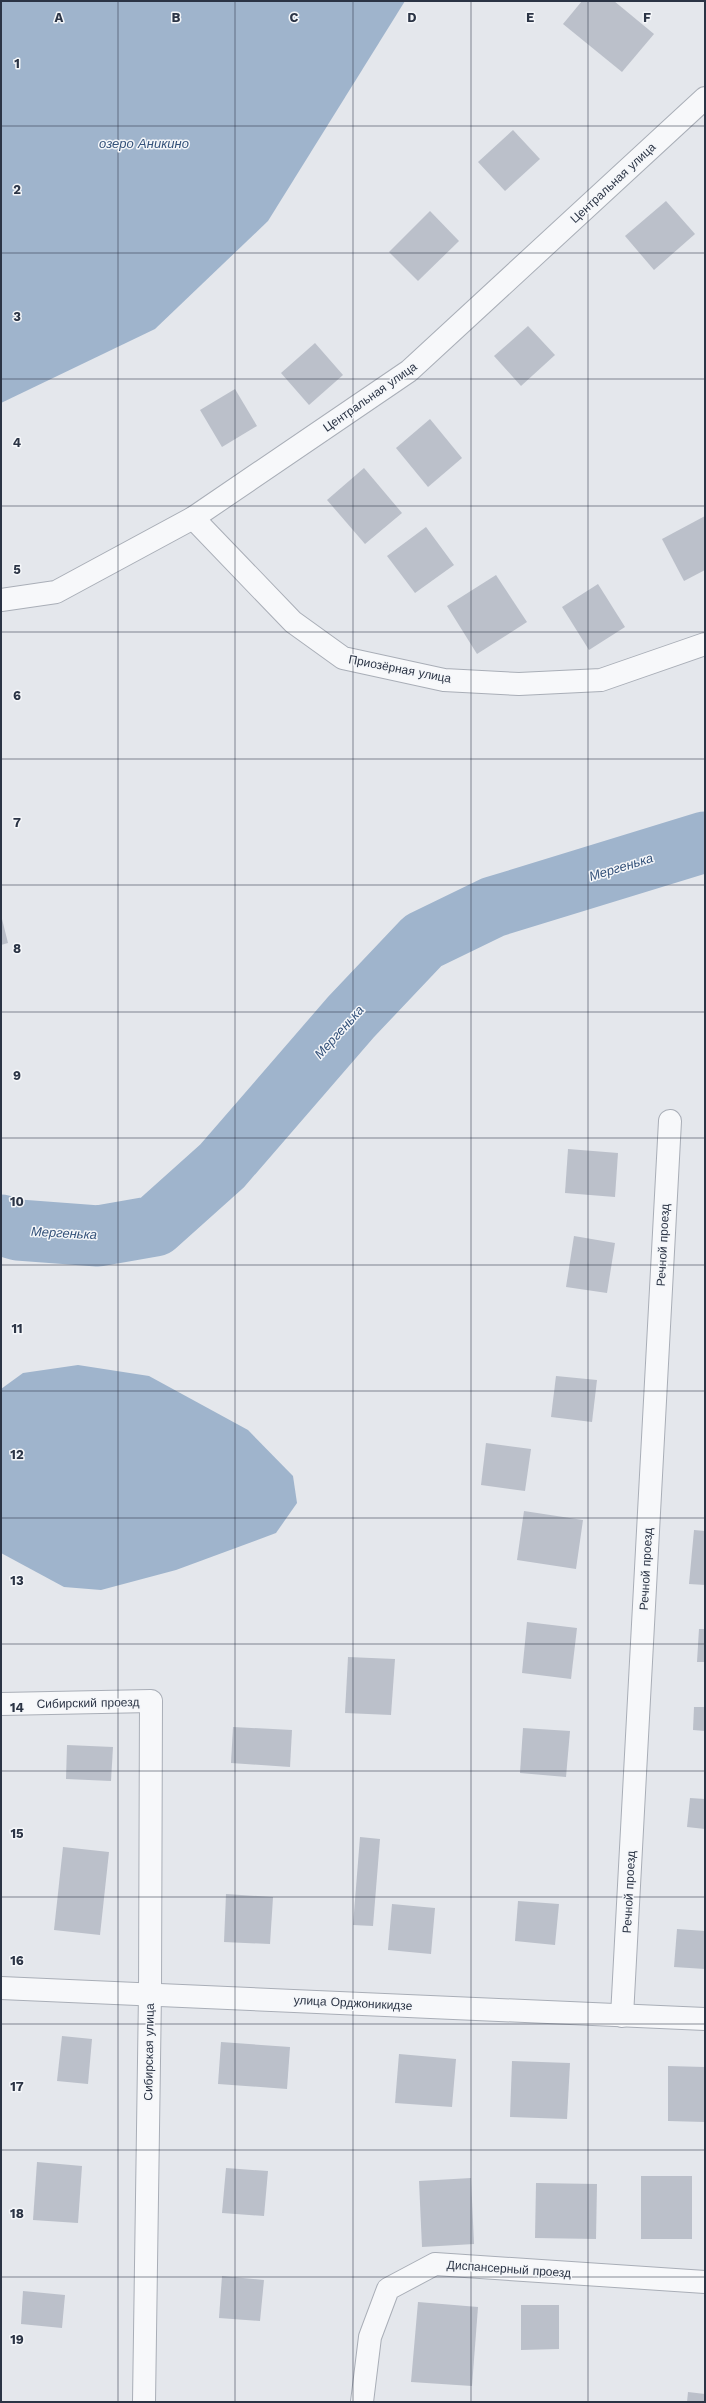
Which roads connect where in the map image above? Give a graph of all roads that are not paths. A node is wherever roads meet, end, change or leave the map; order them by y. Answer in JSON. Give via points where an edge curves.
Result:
{"nodes":[{"id":1,"x":704,"y":100,"type":"edge"},
{"id":2,"x":193,"y":518,"type":"junction"},
{"id":3,"x":1,"y":600,"type":"edge"},
{"id":4,"x":705,"y":644,"type":"edge"},
{"id":5,"x":670,"y":1121,"type":"dead end"},
{"id":6,"x":151,"y":1701,"type":"joint"},
{"id":7,"x":1,"y":1704,"type":"edge"},
{"id":8,"x":1,"y":1988,"type":"edge"},
{"id":9,"x":150,"y":1994,"type":"junction"},
{"id":10,"x":622,"y":2016,"type":"junction"},
{"id":11,"x":705,"y":2019,"type":"edge"},
{"id":12,"x":705,"y":2282,"type":"edge"},
{"id":13,"x":144,"y":2402,"type":"edge"},
{"id":14,"x":362,"y":2402,"type":"edge"}],
"edges":[{"from":1,"to":2,"type":"street","name":"Центральная улица","via":[[409,371]]},
{"from":2,"to":3,"type":"street","name":"Центральная улица","via":[[56,592]]},
{"from":2,"to":4,"type":"street","name":"Приозёрная улица","via":[[293,622],[343,658],[444,680],[519,684],[602,680]]},
{"from":5,"to":10,"type":"street","name":"Речной проезд"},
{"from":6,"to":7,"type":"street","name":"Сибирский проезд"},
{"from":6,"to":9,"type":"street","name":"Сибирская улица"},
{"from":8,"to":9,"type":"street","name":"улица Орджоникидзе"},
{"from":9,"to":10,"type":"street","name":"улица Орджоникидзе"},
{"from":9,"to":13,"type":"street","name":"Сибирская улица"},
{"from":10,"to":11,"type":"street","name":"улица Орджоникидзе"},
{"from":12,"to":14,"type":"street","name":"Диспансерный проезд","via":[[435,2264],[388,2289],[370,2337]]}]}
